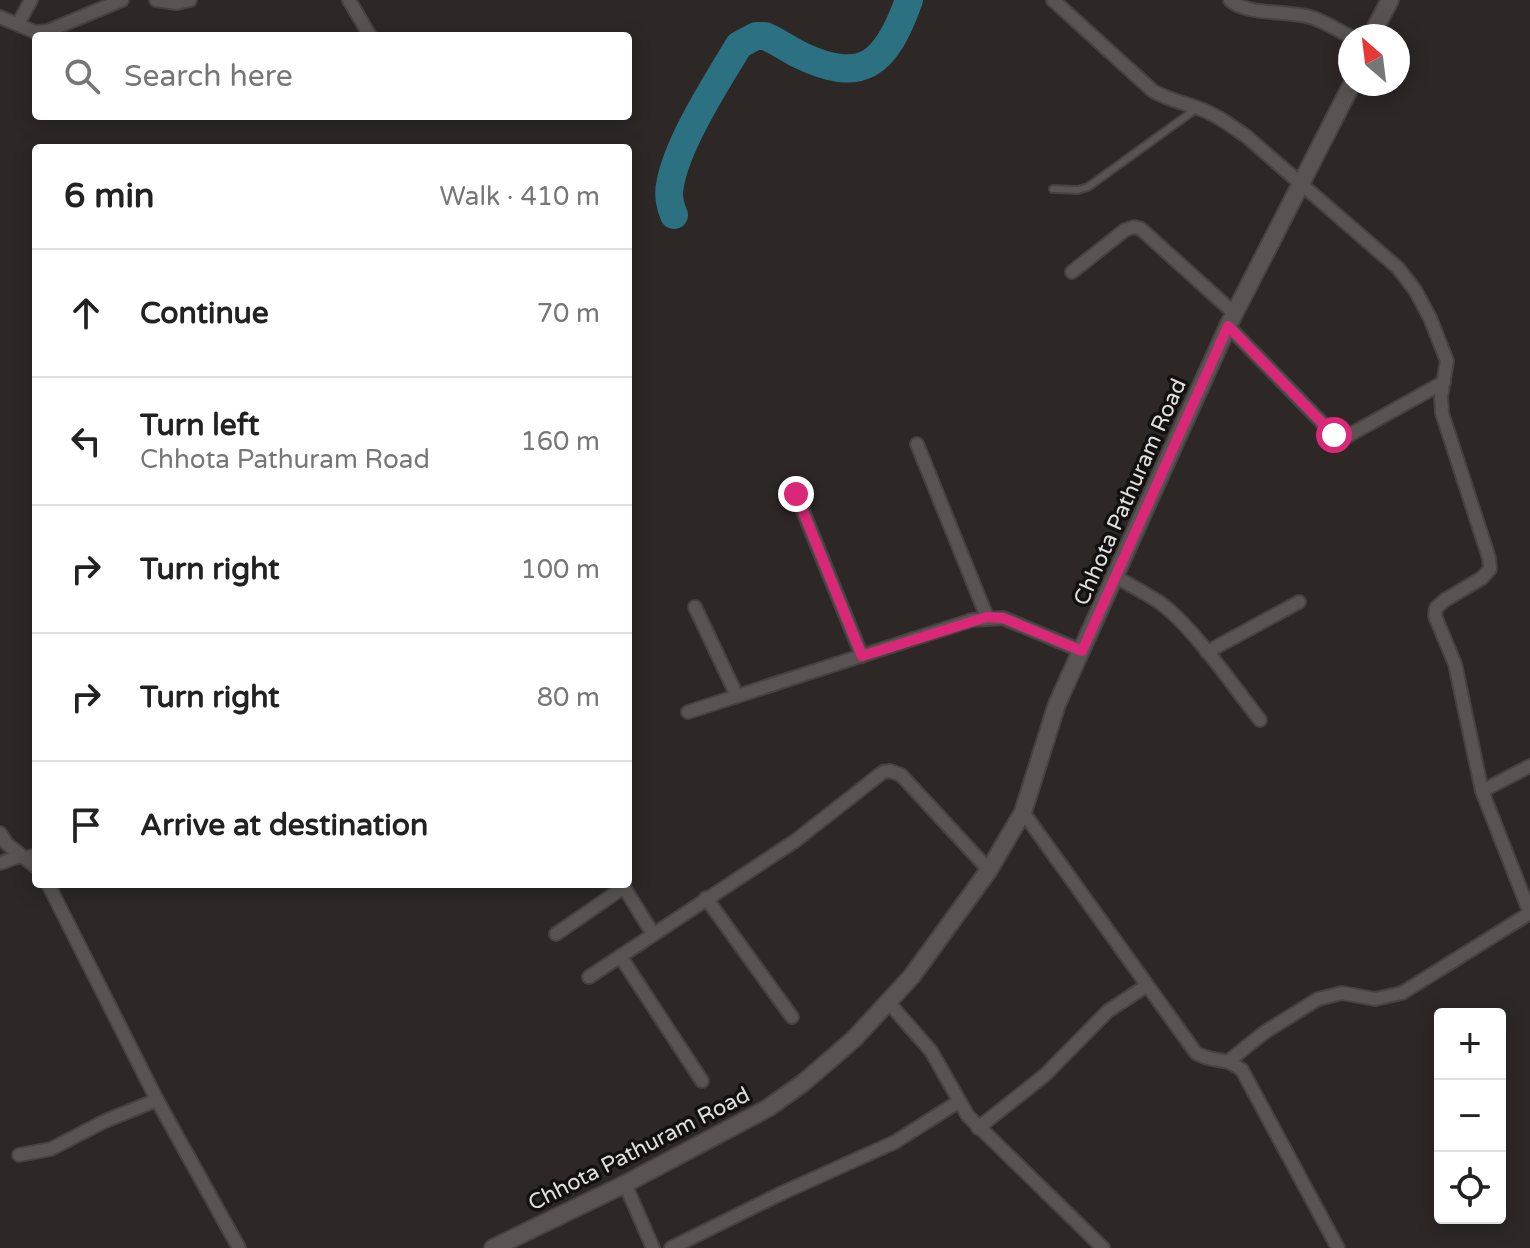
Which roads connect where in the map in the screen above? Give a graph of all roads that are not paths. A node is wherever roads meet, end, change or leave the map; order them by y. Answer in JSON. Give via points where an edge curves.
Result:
{"nodes":[{"id":1,"x":31,"y":0,"type":"edge"},
{"id":2,"x":122,"y":0,"type":"edge"},
{"id":3,"x":156,"y":0,"type":"edge"},
{"id":4,"x":190,"y":0,"type":"edge"},
{"id":5,"x":349,"y":0,"type":"edge"},
{"id":6,"x":1053,"y":0,"type":"edge"},
{"id":7,"x":1230,"y":0,"type":"edge"},
{"id":8,"x":1390,"y":0,"type":"edge"},
{"id":9,"x":0,"y":17,"type":"edge"},
{"id":10,"x":18,"y":24,"type":"junction"},
{"id":11,"x":1377,"y":24,"type":"edge"},
{"id":12,"x":1338,"y":30,"type":"edge"},
{"id":13,"x":35,"y":32,"type":"edge"},
{"id":14,"x":51,"y":32,"type":"edge"},
{"id":15,"x":368,"y":32,"type":"edge"},
{"id":16,"x":1346,"y":96,"type":"edge"},
{"id":17,"x":1197,"y":107,"type":"junction"},
{"id":18,"x":1301,"y":183,"type":"junction"},
{"id":19,"x":1053,"y":189,"type":"dead end"},
{"id":20,"x":1072,"y":272,"type":"dead end"},
{"id":21,"x":1231,"y":319,"type":"junction"},
{"id":22,"x":1444,"y":382,"type":"junction"},
{"id":23,"x":917,"y":444,"type":"dead end"},
{"id":24,"x":796,"y":494,"type":"dead end"},
{"id":25,"x":1116,"y":577,"type":"junction"},
{"id":26,"x":1299,"y":602,"type":"dead end"},
{"id":27,"x":695,"y":607,"type":"dead end"},
{"id":28,"x":987,"y":617,"type":"junction"},
{"id":29,"x":1082,"y":651,"type":"junction"},
{"id":30,"x":1207,"y":652,"type":"junction"},
{"id":31,"x":862,"y":656,"type":"junction"},
{"id":32,"x":737,"y":696,"type":"junction"},
{"id":33,"x":688,"y":712,"type":"dead end"},
{"id":34,"x":1260,"y":720,"type":"dead end"},
{"id":35,"x":1530,"y":766,"type":"edge"},
{"id":36,"x":1482,"y":791,"type":"junction"},
{"id":37,"x":1023,"y":812,"type":"junction"},
{"id":38,"x":0,"y":833,"type":"edge"},
{"id":39,"x":32,"y":853,"type":"edge"},
{"id":40,"x":20,"y":856,"type":"junction"},
{"id":41,"x":0,"y":863,"type":"edge"},
{"id":42,"x":32,"y":864,"type":"edge"},
{"id":43,"x":989,"y":870,"type":"junction"},
{"id":44,"x":50,"y":888,"type":"edge"},
{"id":45,"x":620,"y":888,"type":"edge"},
{"id":46,"x":624,"y":888,"type":"edge"},
{"id":47,"x":706,"y":898,"type":"junction"},
{"id":48,"x":1530,"y":913,"type":"edge"},
{"id":49,"x":556,"y":934,"type":"dead end"},
{"id":50,"x":653,"y":934,"type":"junction"},
{"id":51,"x":620,"y":956,"type":"junction"},
{"id":52,"x":589,"y":977,"type":"dead end"},
{"id":53,"x":1146,"y":986,"type":"junction"},
{"id":54,"x":889,"y":1003,"type":"junction"},
{"id":55,"x":792,"y":1017,"type":"dead end"},
{"id":56,"x":1230,"y":1060,"type":"junction"},
{"id":57,"x":702,"y":1081,"type":"dead end"},
{"id":58,"x":157,"y":1100,"type":"junction"},
{"id":59,"x":958,"y":1102,"type":"junction"},
{"id":60,"x":978,"y":1128,"type":"junction"},
{"id":61,"x":19,"y":1155,"type":"dead end"},
{"id":62,"x":625,"y":1184,"type":"junction"},
{"id":63,"x":239,"y":1248,"type":"edge"},
{"id":64,"x":493,"y":1248,"type":"edge"},
{"id":65,"x":653,"y":1248,"type":"edge"},
{"id":66,"x":671,"y":1248,"type":"edge"},
{"id":67,"x":1103,"y":1248,"type":"edge"},
{"id":68,"x":1338,"y":1248,"type":"edge"}],
"edges":[{"from":1,"to":10,"type":"street"},
{"from":2,"to":14,"type":"street"},
{"from":3,"to":4,"type":"street"},
{"from":5,"to":15,"type":"street"},
{"from":6,"to":17,"type":"street","via":[[1153,91]]},
{"from":7,"to":12,"type":"street","via":[[1246,8],[1314,18]]},
{"from":8,"to":11,"type":"street"},
{"from":9,"to":10,"type":"street"},
{"from":10,"to":13,"type":"street"},
{"from":16,"to":18,"type":"street","name":"Chhota Pathuram Road"},
{"from":17,"to":18,"type":"street","via":[[1246,136]]},
{"from":17,"to":19,"type":"lane","via":[[1088,187]]},
{"from":18,"to":21,"type":"street","name":"Chhota Pathuram Road"},
{"from":18,"to":22,"type":"street","via":[[1398,268],[1415,290],[1445,353]]},
{"from":20,"to":21,"type":"street","via":[[1125,230],[1141,229]]},
{"from":21,"to":22,"type":"street","via":[[1334,435],[1344,438]]},
{"from":21,"to":25,"type":"street","name":"Chhota Pathuram Road"},
{"from":22,"to":36,"type":"street","via":[[1442,413],[1490,569],[1445,600],[1435,616],[1455,664]]},
{"from":23,"to":28,"type":"street"},
{"from":24,"to":31,"type":"street"},
{"from":25,"to":29,"type":"street","name":"Chhota Pathuram Road"},
{"from":25,"to":30,"type":"street","via":[[1160,603]]},
{"from":26,"to":30,"type":"street"},
{"from":27,"to":32,"type":"street"},
{"from":28,"to":29,"type":"street","via":[[1003,618]]},
{"from":28,"to":31,"type":"street"},
{"from":29,"to":37,"type":"street","name":"Chhota Pathuram Road","via":[[1045,736]]},
{"from":30,"to":34,"type":"street"},
{"from":31,"to":32,"type":"street"},
{"from":32,"to":33,"type":"street"},
{"from":35,"to":36,"type":"street"},
{"from":36,"to":48,"type":"street"},
{"from":37,"to":43,"type":"street","name":"Chhota Pathuram Road"},
{"from":37,"to":53,"type":"street"},
{"from":38,"to":40,"type":"street"},
{"from":39,"to":40,"type":"lane"},
{"from":40,"to":41,"type":"street"},
{"from":40,"to":42,"type":"street"},
{"from":43,"to":47,"type":"street","via":[[901,775],[890,771],[877,775],[821,823]]},
{"from":43,"to":54,"type":"street","name":"Chhota Pathuram Road"},
{"from":44,"to":58,"type":"street"},
{"from":45,"to":49,"type":"street"},
{"from":46,"to":50,"type":"street"},
{"from":47,"to":50,"type":"street"},
{"from":47,"to":55,"type":"street"},
{"from":48,"to":56,"type":"street","via":[[1402,993],[1375,999],[1342,993],[1318,999]]},
{"from":50,"to":51,"type":"street"},
{"from":51,"to":52,"type":"street"},
{"from":51,"to":57,"type":"street"},
{"from":53,"to":56,"type":"street","via":[[1196,1053],[1208,1060]]},
{"from":53,"to":60,"type":"street","via":[[1099,1019],[1045,1075]]},
{"from":54,"to":59,"type":"street","via":[[931,1051]]},
{"from":54,"to":62,"type":"street","name":"Chhota Pathuram Road","via":[[854,1039],[768,1108]]},
{"from":56,"to":68,"type":"street","via":[[1242,1070]]},
{"from":58,"to":61,"type":"street","via":[[51,1149]]},
{"from":58,"to":63,"type":"street"},
{"from":59,"to":60,"type":"street"},
{"from":59,"to":66,"type":"street","via":[[895,1142]]},
{"from":60,"to":67,"type":"street"},
{"from":62,"to":64,"type":"street","name":"Chhota Pathuram Road"},
{"from":62,"to":65,"type":"street"}]}
